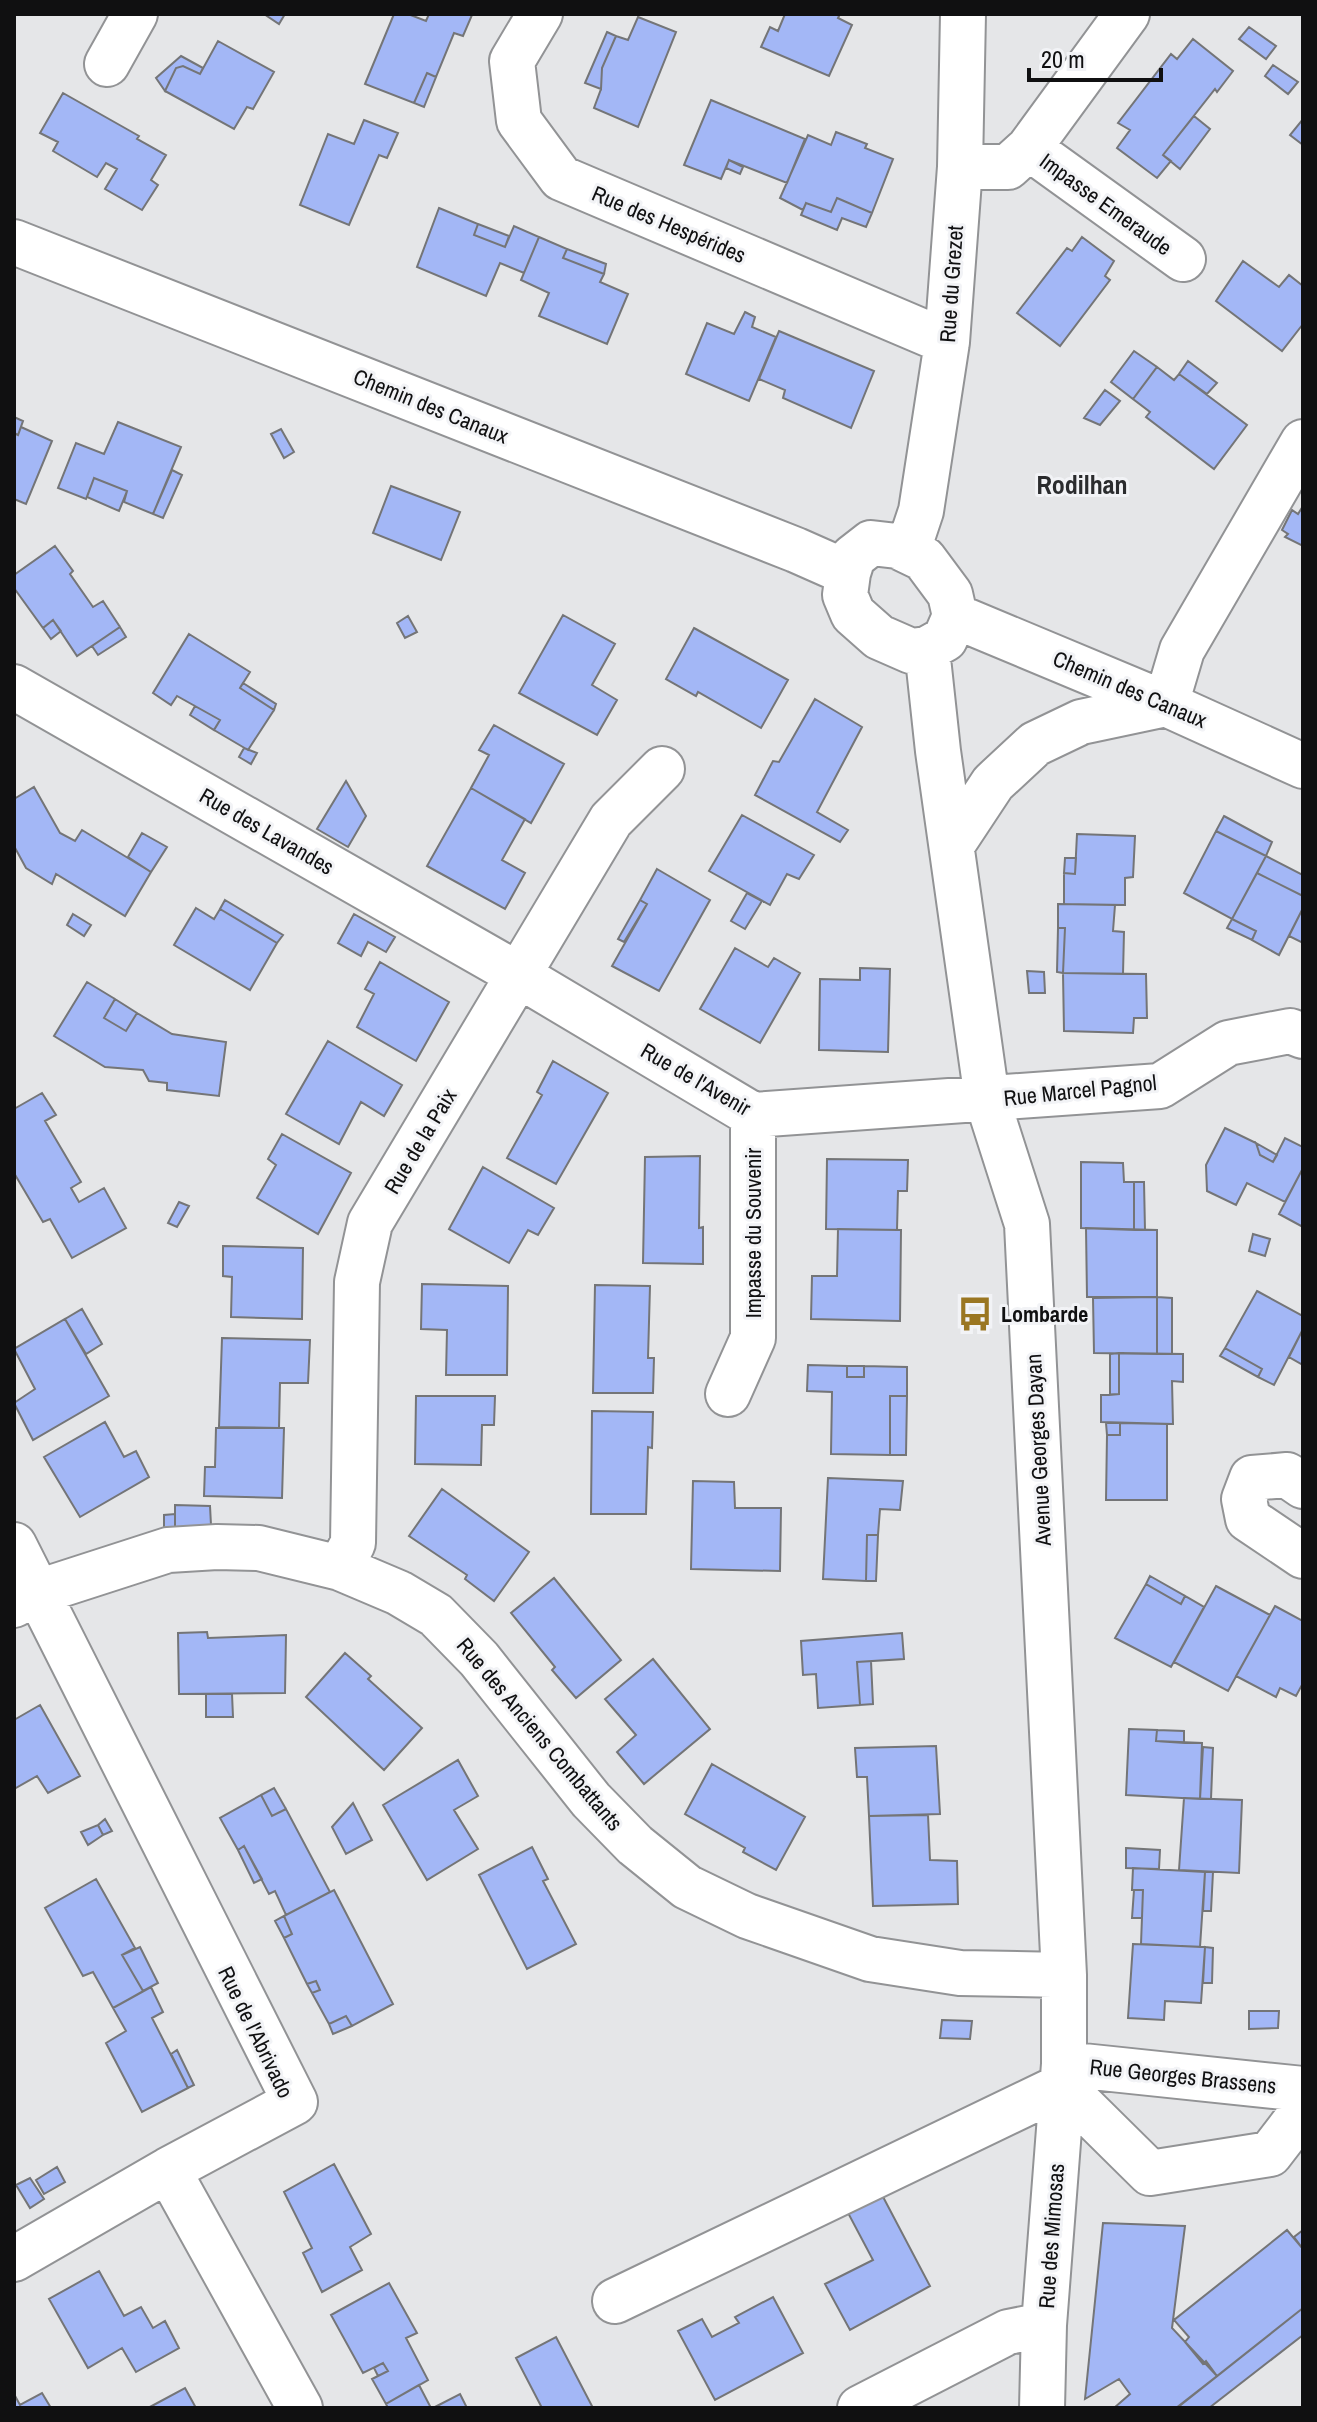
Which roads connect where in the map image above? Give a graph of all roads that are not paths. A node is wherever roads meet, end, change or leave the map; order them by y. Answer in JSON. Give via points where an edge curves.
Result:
{"nodes":[{"id":1,"x":135,"y":14,"type":"edge"},
{"id":2,"x":540,"y":14,"type":"edge"},
{"id":3,"x":963,"y":14,"type":"edge"},
{"id":4,"x":1127,"y":14,"type":"edge"},
{"id":5,"x":107,"y":64,"type":"dead end"},
{"id":6,"x":1029,"y":148,"type":"junction"},
{"id":7,"x":960,"y":167,"type":"junction"},
{"id":8,"x":14,"y":242,"type":"edge"},
{"id":9,"x":1183,"y":259,"type":"dead end"},
{"id":10,"x":947,"y":342,"type":"junction"},
{"id":11,"x":1303,"y":442,"type":"edge"},
{"id":12,"x":908,"y":550,"type":"junction"},
{"id":13,"x":848,"y":573,"type":"junction"},
{"id":14,"x":955,"y":616,"type":"junction"},
{"id":15,"x":927,"y":649,"type":"junction"},
{"id":16,"x":14,"y":687,"type":"edge"},
{"id":17,"x":1166,"y":704,"type":"junction"},
{"id":18,"x":1303,"y":766,"type":"edge"},
{"id":19,"x":662,"y":769,"type":"dead end"},
{"id":20,"x":952,"y":845,"type":"junction"},
{"id":21,"x":519,"y":975,"type":"junction"},
{"id":22,"x":1303,"y":1036,"type":"edge"},
{"id":23,"x":987,"y":1099,"type":"junction"},
{"id":24,"x":753,"y":1115,"type":"junction"},
{"id":25,"x":728,"y":1394,"type":"dead end"},
{"id":26,"x":1303,"y":1486,"type":"edge"},
{"id":27,"x":14,"y":1545,"type":"edge"},
{"id":28,"x":1303,"y":1556,"type":"edge"},
{"id":29,"x":340,"y":1568,"type":"junction"},
{"id":30,"x":26,"y":1598,"type":"edge"},
{"id":31,"x":1064,"y":1975,"type":"junction"},
{"id":32,"x":1063,"y":2075,"type":"junction"},
{"id":33,"x":1303,"y":2089,"type":"edge"},
{"id":34,"x":1303,"y":2111,"type":"edge"},
{"id":35,"x":168,"y":2170,"type":"junction"},
{"id":36,"x":14,"y":2259,"type":"edge"},
{"id":37,"x":615,"y":2301,"type":"dead end"},
{"id":38,"x":1044,"y":2325,"type":"junction"},
{"id":39,"x":300,"y":2408,"type":"edge"},
{"id":40,"x":860,"y":2408,"type":"edge"},
{"id":41,"x":1042,"y":2408,"type":"edge"}],
"edges":[{"from":1,"to":5,"type":"street"},
{"from":2,"to":10,"type":"street","name":"Rue des Hespérides","via":[[512,61],[519,121],[561,178]]},
{"from":3,"to":7,"type":"street","name":"Rue du Grezet"},
{"from":4,"to":6,"type":"street"},
{"from":6,"to":7,"type":"street","via":[[1008,167]]},
{"from":6,"to":9,"type":"street","name":"Impasse Emeraude"},
{"from":7,"to":10,"type":"street","name":"Rue du Grezet"},
{"from":8,"to":13,"type":"street","name":"Chemin des Canaux"},
{"from":10,"to":12,"type":"street","name":"Rue du Grezet","via":[[921,511]]},
{"from":11,"to":17,"type":"street","via":[[1182,650]]},
{"from":12,"to":13,"type":"street","via":[[871,543],[853,557]]},
{"from":12,"to":14,"type":"street","via":[[924,559],[950,594]]},
{"from":13,"to":15,"type":"street","via":[[845,595],[853,614],[879,637],[911,651]]},
{"from":14,"to":15,"type":"street","via":[[945,639]]},
{"from":14,"to":17,"type":"street","name":"Chemin des Canaux"},
{"from":15,"to":20,"type":"street","name":"Avenue Georges Dayan"},
{"from":16,"to":21,"type":"street","name":"Rue des Lavandes"},
{"from":17,"to":18,"type":"street","name":"Chemin des Canaux"},
{"from":17,"to":20,"type":"street","via":[[1081,722],[1035,744],[993,783]]},
{"from":19,"to":21,"type":"street","name":"Rue de la Paix","via":[[611,820]]},
{"from":20,"to":23,"type":"street","name":"Avenue Georges Dayan"},
{"from":21,"to":24,"type":"street","name":"Rue de l'Avenir"},
{"from":21,"to":29,"type":"street","name":"Rue de la Paix","via":[[370,1223],[357,1282],[353,1543]]},
{"from":22,"to":23,"type":"street","name":"Rue Marcel Pagnol","via":[[1290,1031],[1228,1043],[1160,1086]]},
{"from":23,"to":24,"type":"street","name":"Rue de l'Avenir"},
{"from":23,"to":31,"type":"street","name":"Avenue Georges Dayan","via":[[1027,1224]]},
{"from":24,"to":25,"type":"street","name":"Impasse du Souvenir","via":[[753,1338]]},
{"from":26,"to":28,"type":"street","via":[[1287,1475],[1252,1478],[1244,1499],[1248,1519]]},
{"from":27,"to":30,"type":"street"},
{"from":29,"to":30,"type":"street","name":"Rue des Anciens Combattants","via":[[259,1548],[168,1550]]},
{"from":29,"to":31,"type":"street","name":"Rue des Anciens Combattants","via":[[436,1615],[479,1659],[591,1800],[687,1887],[747,1916],[870,1959],[960,1973]]},
{"from":30,"to":35,"type":"street","name":"Rue de l'Abrivado","via":[[295,2102]]},
{"from":31,"to":32,"type":"street","name":"Avenue Georges Dayan"},
{"from":32,"to":33,"type":"street","name":"Rue Georges Brassens"},
{"from":32,"to":34,"type":"street","via":[[1150,2173],[1270,2154]]},
{"from":32,"to":37,"type":"street"},
{"from":32,"to":38,"type":"street","name":"Rue des Mimosas"},
{"from":35,"to":36,"type":"street"},
{"from":35,"to":39,"type":"street"},
{"from":38,"to":40,"type":"street","via":[[1008,2332]]},
{"from":38,"to":41,"type":"street","name":"Rue des Mimosas"}]}
